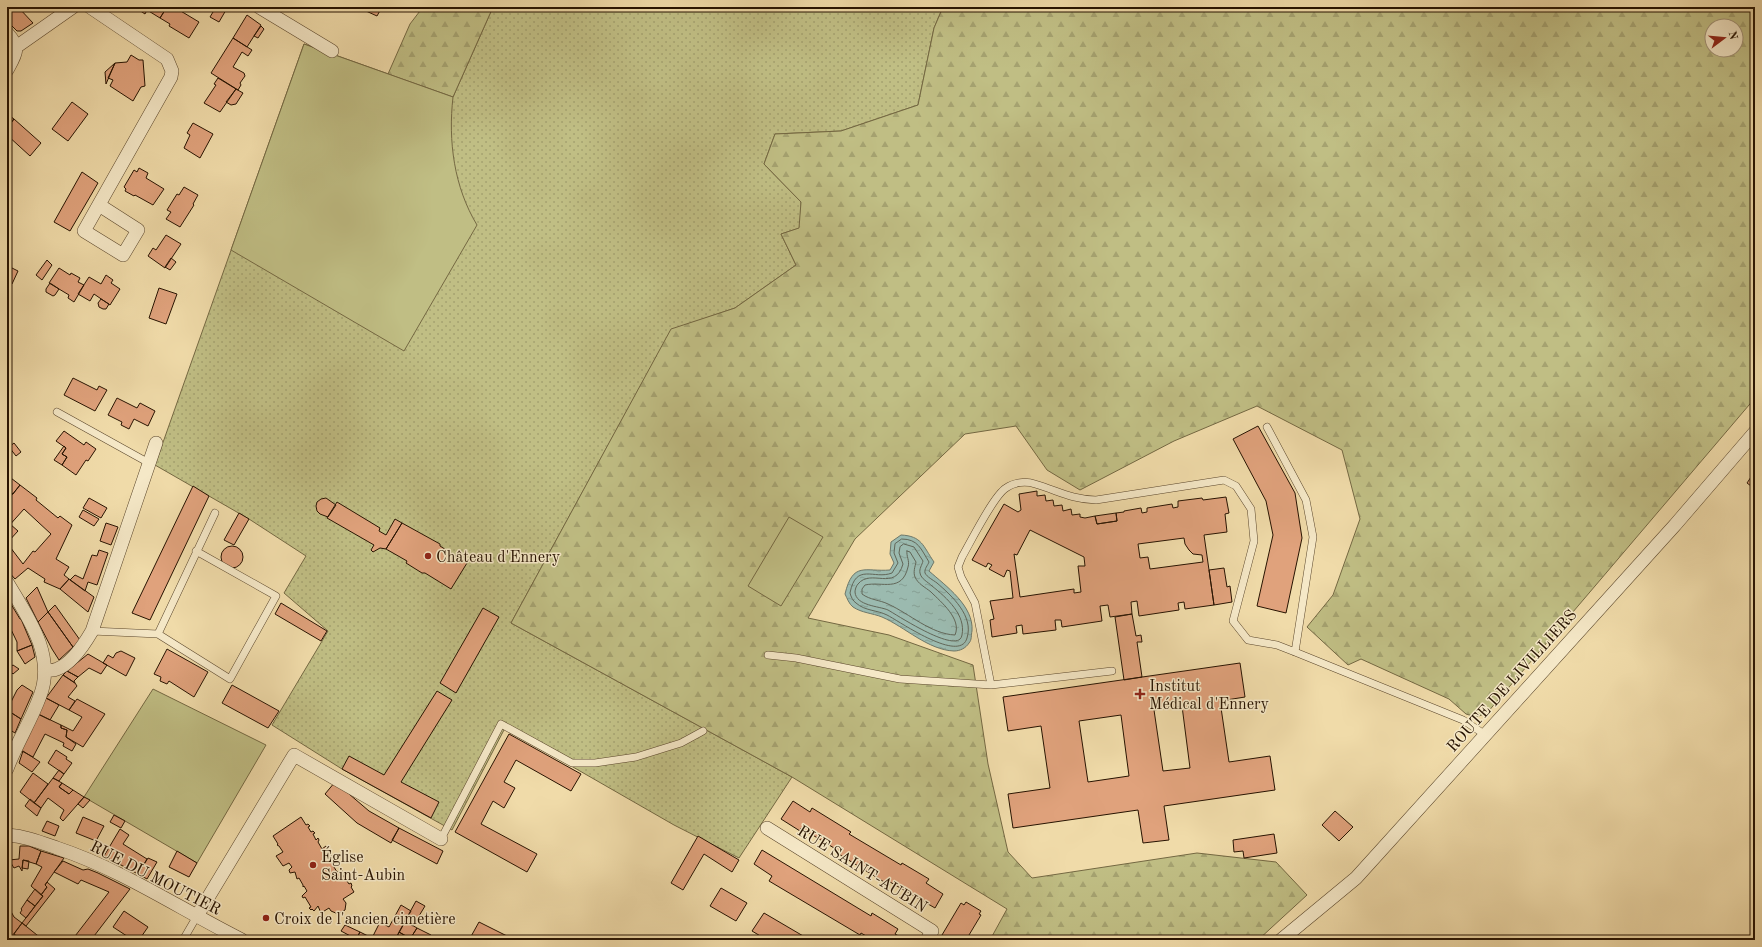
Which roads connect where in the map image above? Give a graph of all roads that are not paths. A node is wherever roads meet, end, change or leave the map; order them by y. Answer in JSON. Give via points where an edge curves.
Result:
{"nodes":[{"id":1,"x":73,"y":7,"type":"edge"},
{"id":2,"x":90,"y":7,"type":"edge"},
{"id":3,"x":259,"y":7,"type":"edge"},
{"id":4,"x":7,"y":33,"type":"edge"},
{"id":5,"x":16,"y":47,"type":"junction"},
{"id":6,"x":332,"y":51,"type":"dead end"},
{"id":7,"x":7,"y":70,"type":"edge"},
{"id":8,"x":99,"y":205,"type":"dead end"},
{"id":9,"x":57,"y":412,"type":"dead end"},
{"id":10,"x":1267,"y":427,"type":"dead end"},
{"id":11,"x":1755,"y":432,"type":"edge"},
{"id":12,"x":156,"y":443,"type":"dead end"},
{"id":13,"x":149,"y":463,"type":"junction"},
{"id":14,"x":215,"y":513,"type":"dead end"},
{"id":15,"x":196,"y":551,"type":"junction"},
{"id":16,"x":7,"y":582,"type":"edge"},
{"id":17,"x":92,"y":631,"type":"junction"},
{"id":18,"x":158,"y":634,"type":"junction"},
{"id":19,"x":1296,"y":652,"type":"junction"},
{"id":20,"x":768,"y":655,"type":"dead end"},
{"id":21,"x":45,"y":670,"type":"junction"},
{"id":22,"x":1112,"y":671,"type":"dead end"},
{"id":23,"x":991,"y":685,"type":"junction"},
{"id":24,"x":703,"y":731,"type":"dead end"},
{"id":25,"x":1484,"y":734,"type":"junction"},
{"id":26,"x":7,"y":769,"type":"edge"},
{"id":27,"x":767,"y":828,"type":"dead end"},
{"id":28,"x":7,"y":835,"type":"edge"},
{"id":29,"x":441,"y":839,"type":"joint"},
{"id":30,"x":197,"y":916,"type":"junction"},
{"id":31,"x":183,"y":940,"type":"edge"},
{"id":32,"x":242,"y":940,"type":"edge"},
{"id":33,"x":927,"y":940,"type":"edge"},
{"id":34,"x":1281,"y":940,"type":"edge"}],
"edges":[{"from":1,"to":5,"type":"street"},
{"from":2,"to":8,"type":"street","via":[[167,59],[172,71],[172,76]]},
{"from":3,"to":6,"type":"street"},
{"from":4,"to":5,"type":"street"},
{"from":5,"to":7,"type":"street"},
{"from":9,"to":13,"type":"lane"},
{"from":10,"to":19,"type":"lane","via":[[1306,500],[1313,537]]},
{"from":11,"to":25,"type":"street","name":"ROUTE DE LIVILLIERS","via":[[1676,525]]},
{"from":12,"to":13,"type":"street"},
{"from":13,"to":17,"type":"street"},
{"from":14,"to":15,"type":"lane"},
{"from":15,"to":18,"type":"lane"},
{"from":15,"to":18,"type":"lane","via":[[276,596],[230,678]]},
{"from":16,"to":21,"type":"street","via":[[34,630],[41,647]]},
{"from":17,"to":18,"type":"lane"},
{"from":17,"to":21,"type":"street","via":[[83,647],[60,668]]},
{"from":19,"to":23,"type":"lane","via":[[1277,645],[1248,640],[1233,621],[1254,541],[1251,509],[1236,486],[1224,480],[1096,500],[1079,500],[1034,483],[1020,482],[1005,488],[996,499],[958,567],[974,603]]},
{"from":19,"to":25,"type":"lane","via":[[1463,720]]},
{"from":20,"to":23,"type":"lane","via":[[796,658],[900,679]]},
{"from":21,"to":26,"type":"street","via":[[40,698]]},
{"from":22,"to":23,"type":"lane"},
{"from":24,"to":29,"type":"lane","via":[[681,743],[636,757],[595,763],[572,763],[501,724]]},
{"from":25,"to":34,"type":"street","name":"ROUTE DE LIVILLIERS","via":[[1356,878]]},
{"from":27,"to":33,"type":"street","name":"RUE SAINT-AUBIN","via":[[932,931]]},
{"from":28,"to":30,"type":"street","name":"RUE DU MOUTIER","via":[[26,837],[85,857]]},
{"from":29,"to":30,"type":"street","via":[[294,755]]},
{"from":30,"to":31,"type":"lane"},
{"from":30,"to":32,"type":"street","name":"RUE DU MOUTIER"}]}
